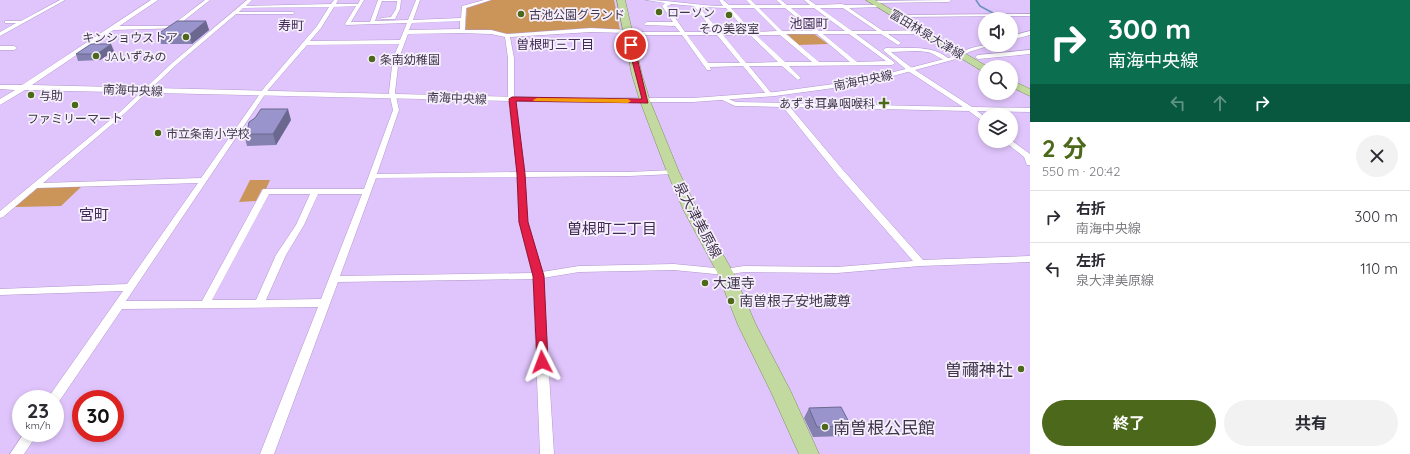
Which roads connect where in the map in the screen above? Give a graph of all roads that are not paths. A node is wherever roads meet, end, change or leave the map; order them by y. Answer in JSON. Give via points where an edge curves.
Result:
{"nodes":[{"id":1,"x":63,"y":0,"type":"edge"},
{"id":2,"x":155,"y":0,"type":"edge"},
{"id":3,"x":208,"y":0,"type":"edge"},
{"id":4,"x":250,"y":0,"type":"edge"},
{"id":5,"x":336,"y":0,"type":"edge"},
{"id":6,"x":398,"y":0,"type":"edge"},
{"id":7,"x":418,"y":0,"type":"edge"},
{"id":8,"x":489,"y":0,"type":"edge"},
{"id":9,"x":621,"y":0,"type":"edge"},
{"id":10,"x":648,"y":0,"type":"edge"},
{"id":11,"x":692,"y":0,"type":"edge"},
{"id":12,"x":721,"y":0,"type":"edge"},
{"id":13,"x":748,"y":0,"type":"edge"},
{"id":14,"x":778,"y":0,"type":"edge"},
{"id":15,"x":806,"y":0,"type":"edge"},
{"id":16,"x":835,"y":0,"type":"edge"},
{"id":17,"x":946,"y":0,"type":"edge"},
{"id":18,"x":361,"y":2,"type":"edge"},
{"id":19,"x":669,"y":3,"type":"junction"},
{"id":20,"x":874,"y":3,"type":"edge"},
{"id":21,"x":332,"y":5,"type":"junction"},
{"id":22,"x":696,"y":6,"type":"junction"},
{"id":23,"x":815,"y":6,"type":"junction"},
{"id":24,"x":844,"y":6,"type":"junction"},
{"id":25,"x":242,"y":7,"type":"junction"},
{"id":26,"x":727,"y":7,"type":"junction"},
{"id":27,"x":755,"y":7,"type":"junction"},
{"id":28,"x":786,"y":7,"type":"junction"},
{"id":29,"x":234,"y":13,"type":"junction"},
{"id":30,"x":293,"y":13,"type":"dead end"},
{"id":31,"x":22,"y":15,"type":"dead end"},
{"id":32,"x":37,"y":15,"type":"junction"},
{"id":33,"x":1030,"y":15,"type":"edge"},
{"id":34,"x":896,"y":16,"type":"junction"},
{"id":35,"x":463,"y":19,"type":"junction"},
{"id":36,"x":373,"y":21,"type":"junction"},
{"id":37,"x":7,"y":22,"type":"dead end"},
{"id":38,"x":23,"y":22,"type":"junction"},
{"id":39,"x":409,"y":22,"type":"junction"},
{"id":40,"x":647,"y":24,"type":"dead end"},
{"id":41,"x":677,"y":24,"type":"junction"},
{"id":42,"x":211,"y":26,"type":"dead end"},
{"id":43,"x":219,"y":26,"type":"junction"},
{"id":44,"x":172,"y":27,"type":"junction"},
{"id":45,"x":188,"y":27,"type":"edge"},
{"id":46,"x":114,"y":28,"type":"junction"},
{"id":47,"x":462,"y":31,"type":"junction"},
{"id":48,"x":406,"y":32,"type":"junction"},
{"id":49,"x":628,"y":32,"type":"junction"},
{"id":50,"x":781,"y":32,"type":"junction"},
{"id":51,"x":815,"y":32,"type":"junction"},
{"id":52,"x":848,"y":32,"type":"junction"},
{"id":53,"x":882,"y":32,"type":"junction"},
{"id":54,"x":922,"y":32,"type":"junction"},
{"id":55,"x":684,"y":33,"type":"junction"},
{"id":56,"x":717,"y":33,"type":"junction"},
{"id":57,"x":751,"y":33,"type":"junction"},
{"id":58,"x":1030,"y":33,"type":"edge"},
{"id":59,"x":0,"y":34,"type":"edge"},
{"id":60,"x":508,"y":36,"type":"junction"},
{"id":61,"x":1018,"y":36,"type":"edge"},
{"id":62,"x":403,"y":42,"type":"junction"},
{"id":63,"x":898,"y":43,"type":"dead end"},
{"id":64,"x":305,"y":44,"type":"junction"},
{"id":65,"x":0,"y":48,"type":"edge"},
{"id":66,"x":14,"y":48,"type":"dead end"},
{"id":67,"x":978,"y":48,"type":"edge"},
{"id":68,"x":886,"y":50,"type":"junction"},
{"id":69,"x":874,"y":51,"type":"junction"},
{"id":70,"x":1030,"y":52,"type":"edge"},
{"id":71,"x":961,"y":55,"type":"junction"},
{"id":72,"x":978,"y":57,"type":"dead end"},
{"id":73,"x":946,"y":59,"type":"junction"},
{"id":74,"x":855,"y":63,"type":"junction"},
{"id":75,"x":782,"y":64,"type":"junction"},
{"id":76,"x":818,"y":64,"type":"junction"},
{"id":77,"x":745,"y":65,"type":"junction"},
{"id":78,"x":978,"y":65,"type":"edge"},
{"id":79,"x":911,"y":70,"type":"junction"},
{"id":80,"x":798,"y":78,"type":"dead end"},
{"id":81,"x":1018,"y":86,"type":"edge"},
{"id":82,"x":0,"y":87,"type":"edge"},
{"id":83,"x":24,"y":87,"type":"junction"},
{"id":84,"x":144,"y":91,"type":"junction"},
{"id":85,"x":1030,"y":92,"type":"edge"},
{"id":86,"x":264,"y":93,"type":"junction"},
{"id":87,"x":769,"y":94,"type":"junction"},
{"id":88,"x":392,"y":96,"type":"junction"},
{"id":89,"x":721,"y":98,"type":"junction"},
{"id":90,"x":512,"y":99,"type":"junction"},
{"id":91,"x":645,"y":101,"type":"junction"},
{"id":92,"x":0,"y":103,"type":"edge"},
{"id":93,"x":784,"y":104,"type":"junction"},
{"id":94,"x":972,"y":109,"type":"junction"},
{"id":95,"x":1030,"y":110,"type":"edge"},
{"id":96,"x":978,"y":115,"type":"edge"},
{"id":97,"x":1017,"y":148,"type":"edge"},
{"id":98,"x":1030,"y":163,"type":"edge"},
{"id":99,"x":673,"y":172,"type":"junction"},
{"id":100,"x":521,"y":174,"type":"junction"},
{"id":101,"x":372,"y":176,"type":"junction"},
{"id":102,"x":203,"y":180,"type":"junction"},
{"id":103,"x":33,"y":186,"type":"junction"},
{"id":104,"x":315,"y":192,"type":"junction"},
{"id":105,"x":367,"y":192,"type":"junction"},
{"id":106,"x":0,"y":215,"type":"edge"},
{"id":107,"x":1030,"y":259,"type":"edge"},
{"id":108,"x":920,"y":263,"type":"junction"},
{"id":109,"x":725,"y":272,"type":"junction"},
{"id":110,"x":538,"y":276,"type":"junction"},
{"id":111,"x":334,"y":279,"type":"junction"},
{"id":112,"x":130,"y":288,"type":"junction"},
{"id":113,"x":0,"y":292,"type":"edge"},
{"id":114,"x":325,"y":303,"type":"junction"},
{"id":115,"x":205,"y":304,"type":"junction"},
{"id":116,"x":259,"y":304,"type":"junction"},
{"id":117,"x":118,"y":306,"type":"junction"},
{"id":118,"x":60,"y":390,"type":"edge"},
{"id":119,"x":25,"y":442,"type":"edge"},
{"id":120,"x":17,"y":454,"type":"edge"},
{"id":121,"x":267,"y":454,"type":"edge"},
{"id":122,"x":547,"y":454,"type":"edge"},
{"id":123,"x":809,"y":454,"type":"edge"}],
"edges":[{"from":1,"to":32,"type":"street"},
{"from":2,"to":46,"type":"street"},
{"from":3,"to":44,"type":"street"},
{"from":4,"to":25,"type":"street"},
{"from":5,"to":21,"type":"street"},
{"from":6,"to":36,"type":"street","via":[[398,9],[393,18]]},
{"from":6,"to":36,"type":"street","via":[[380,0]]},
{"from":7,"to":39,"type":"street"},
{"from":8,"to":35,"type":"street","via":[[464,7]]},
{"from":9,"to":49,"type":"main road","name":"泉大津美原線"},
{"from":10,"to":19,"type":"street"},
{"from":11,"to":22,"type":"street"},
{"from":12,"to":26,"type":"street"},
{"from":13,"to":27,"type":"street"},
{"from":14,"to":28,"type":"street"},
{"from":15,"to":23,"type":"street"},
{"from":16,"to":24,"type":"street"},
{"from":17,"to":20,"type":"street","via":[[949,1]]},
{"from":18,"to":21,"type":"street"},
{"from":18,"to":36,"type":"street","via":[[348,24]]},
{"from":19,"to":22,"type":"street"},
{"from":19,"to":41,"type":"street","via":[[664,6]]},
{"from":20,"to":24,"type":"street"},
{"from":20,"to":34,"type":"main road","name":"富田林泉大津線"},
{"from":21,"to":25,"type":"street"},
{"from":21,"to":64,"type":"street"},
{"from":22,"to":26,"type":"street"},
{"from":22,"to":56,"type":"street"},
{"from":23,"to":24,"type":"street"},
{"from":23,"to":28,"type":"street"},
{"from":23,"to":52,"type":"street"},
{"from":24,"to":53,"type":"street"},
{"from":25,"to":29,"type":"street"},
{"from":26,"to":27,"type":"street"},
{"from":26,"to":57,"type":"street"},
{"from":27,"to":28,"type":"street"},
{"from":27,"to":50,"type":"street"},
{"from":28,"to":51,"type":"street"},
{"from":29,"to":30,"type":"street"},
{"from":29,"to":43,"type":"street"},
{"from":31,"to":32,"type":"street"},
{"from":32,"to":38,"type":"street"},
{"from":33,"to":34,"type":"street"},
{"from":34,"to":54,"type":"main road","name":"富田林泉大津線"},
{"from":35,"to":39,"type":"street"},
{"from":35,"to":47,"type":"street"},
{"from":36,"to":39,"type":"street"},
{"from":37,"to":38,"type":"street"},
{"from":38,"to":59,"type":"street"},
{"from":39,"to":48,"type":"street"},
{"from":40,"to":41,"type":"street"},
{"from":41,"to":55,"type":"street"},
{"from":42,"to":43,"type":"street"},
{"from":43,"to":84,"type":"street"},
{"from":44,"to":45,"type":"street"},
{"from":44,"to":46,"type":"street"},
{"from":46,"to":83,"type":"street"},
{"from":47,"to":48,"type":"street"},
{"from":47,"to":60,"type":"street","via":[[491,32]]},
{"from":48,"to":62,"type":"street"},
{"from":49,"to":55,"type":"street"},
{"from":49,"to":60,"type":"street","via":[[591,30]]},
{"from":49,"to":91,"type":"main road","name":"泉大津美原線"},
{"from":50,"to":51,"type":"street"},
{"from":50,"to":57,"type":"street"},
{"from":50,"to":76,"type":"street"},
{"from":51,"to":52,"type":"street"},
{"from":51,"to":74,"type":"street"},
{"from":52,"to":53,"type":"street"},
{"from":52,"to":69,"type":"street"},
{"from":53,"to":54,"type":"street"},
{"from":53,"to":63,"type":"street"},
{"from":54,"to":71,"type":"main road","name":"富田林泉大津線"},
{"from":55,"to":56,"type":"street"},
{"from":55,"to":77,"type":"street","via":[[708,67]]},
{"from":56,"to":57,"type":"street"},
{"from":56,"to":77,"type":"street"},
{"from":57,"to":75,"type":"street"},
{"from":58,"to":61,"type":"street"},
{"from":60,"to":90,"type":"street"},
{"from":62,"to":64,"type":"street"},
{"from":62,"to":88,"type":"street","via":[[396,58]]},
{"from":64,"to":86,"type":"street"},
{"from":65,"to":66,"type":"street"},
{"from":67,"to":71,"type":"street"},
{"from":68,"to":69,"type":"street"},
{"from":68,"to":73,"type":"street","via":[[924,51],[942,54]]},
{"from":68,"to":79,"type":"street"},
{"from":69,"to":74,"type":"street","via":[[892,63]]},
{"from":70,"to":72,"type":"street"},
{"from":71,"to":73,"type":"street","name":"南海中央線"},
{"from":71,"to":78,"type":"main road","name":"富田林泉大津線"},
{"from":73,"to":79,"type":"street","name":"南海中央線"},
{"from":74,"to":76,"type":"street"},
{"from":75,"to":76,"type":"street"},
{"from":75,"to":77,"type":"street"},
{"from":75,"to":80,"type":"street"},
{"from":77,"to":87,"type":"street"},
{"from":79,"to":87,"type":"street","name":"南海中央線","via":[[863,82]]},
{"from":79,"to":94,"type":"street"},
{"from":81,"to":85,"type":"main road"},
{"from":82,"to":83,"type":"street","name":"南海中央線"},
{"from":83,"to":84,"type":"street","name":"南海中央線"},
{"from":83,"to":92,"type":"street"},
{"from":84,"to":86,"type":"street","name":"南海中央線"},
{"from":84,"to":103,"type":"street","via":[[122,113]]},
{"from":86,"to":88,"type":"street","name":"南海中央線"},
{"from":86,"to":102,"type":"street"},
{"from":87,"to":89,"type":"street","name":"南海中央線"},
{"from":88,"to":90,"type":"street","name":"南海中央線"},
{"from":88,"to":101,"type":"street","via":[[396,110]]},
{"from":89,"to":91,"type":"street","name":"南海中央線"},
{"from":89,"to":93,"type":"street","via":[[735,104]]},
{"from":90,"to":91,"type":"street","name":"南海中央線"},
{"from":90,"to":100,"type":"street"},
{"from":91,"to":99,"type":"main road","name":"泉大津美原線"},
{"from":93,"to":94,"type":"street"},
{"from":93,"to":108,"type":"street"},
{"from":94,"to":95,"type":"street"},
{"from":94,"to":96,"type":"street"},
{"from":97,"to":98,"type":"street","via":[[1027,156]]},
{"from":99,"to":100,"type":"street"},
{"from":99,"to":109,"type":"main road","name":"泉大津美原線","via":[[691,211]]},
{"from":100,"to":101,"type":"street"},
{"from":100,"to":110,"type":"street","via":[[523,222]]},
{"from":101,"to":105,"type":"street"},
{"from":102,"to":103,"type":"street"},
{"from":102,"to":112,"type":"street"},
{"from":103,"to":106,"type":"street"},
{"from":104,"to":105,"type":"street"},
{"from":104,"to":115,"type":"street","via":[[266,191],[227,258]]},
{"from":104,"to":116,"type":"street","via":[[300,225],[281,255]]},
{"from":105,"to":111,"type":"street"},
{"from":107,"to":108,"type":"street"},
{"from":108,"to":109,"type":"street","via":[[837,270],[744,269]]},
{"from":109,"to":110,"type":"street","via":[[674,267],[579,269]]},
{"from":109,"to":123,"type":"main road","name":"泉大津美原線","via":[[747,325]]},
{"from":110,"to":111,"type":"street"},
{"from":110,"to":122,"type":"street"},
{"from":111,"to":114,"type":"street"},
{"from":112,"to":113,"type":"street"},
{"from":112,"to":117,"type":"street"},
{"from":114,"to":116,"type":"street"},
{"from":114,"to":121,"type":"street"},
{"from":115,"to":116,"type":"street"},
{"from":115,"to":117,"type":"street"},
{"from":117,"to":118,"type":"street"},
{"from":119,"to":120,"type":"street"}]}
